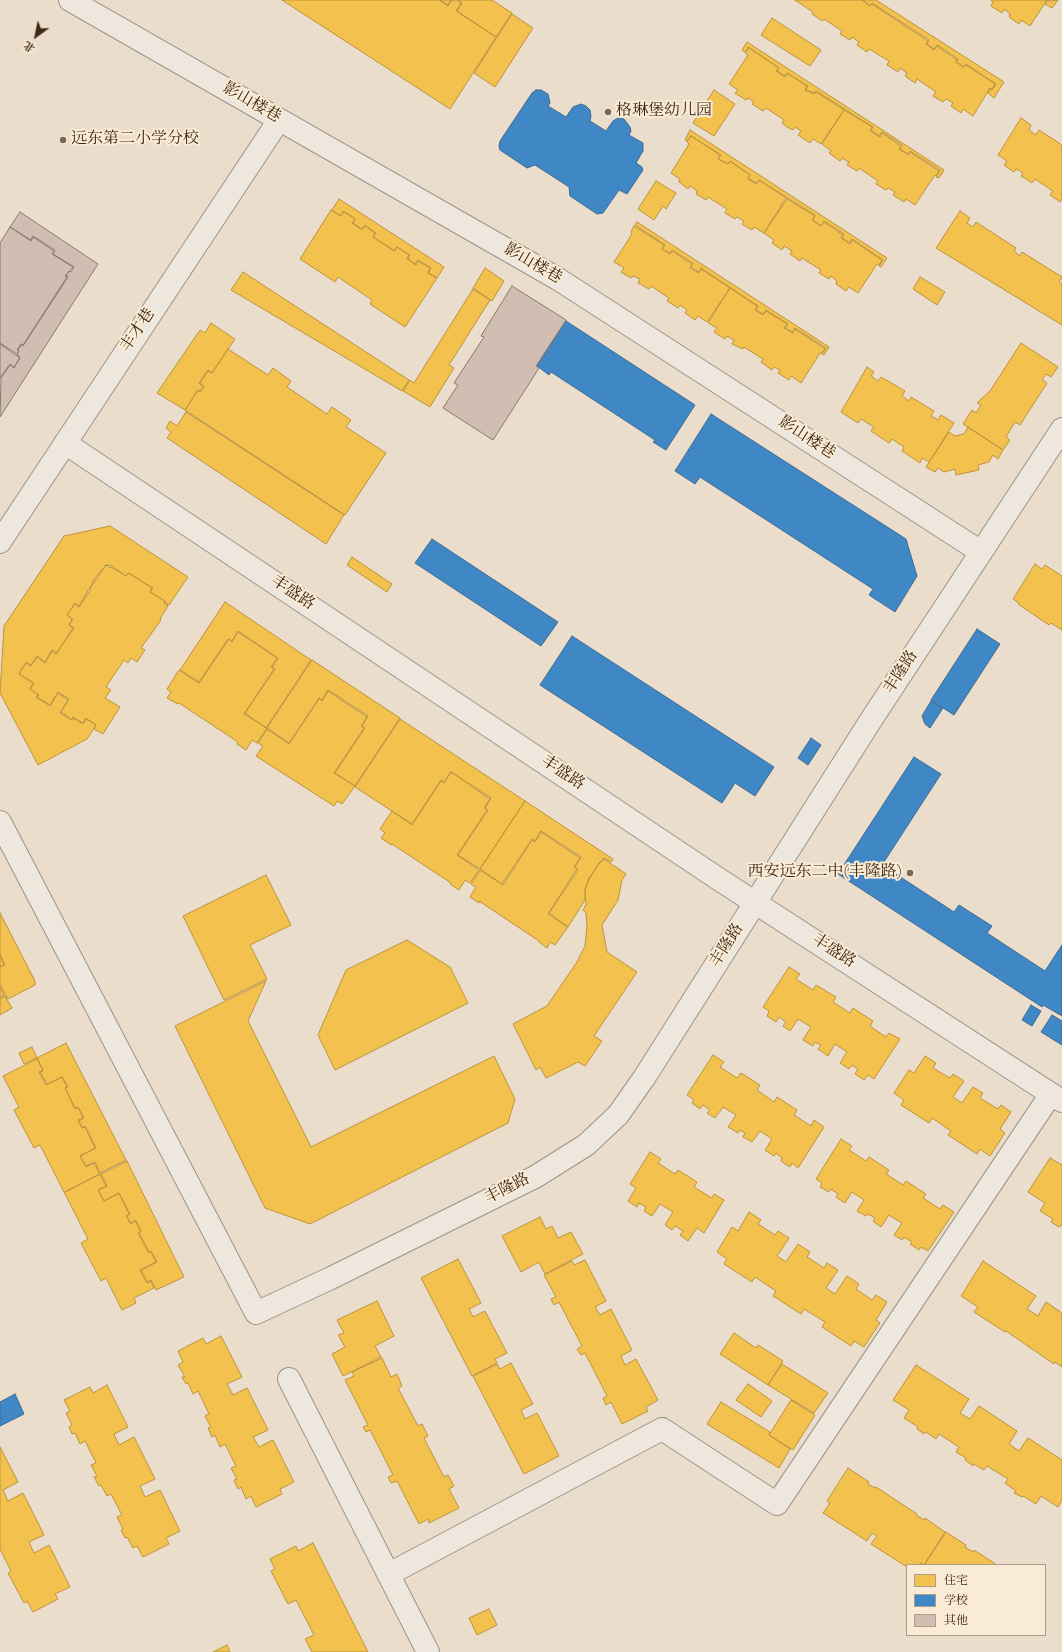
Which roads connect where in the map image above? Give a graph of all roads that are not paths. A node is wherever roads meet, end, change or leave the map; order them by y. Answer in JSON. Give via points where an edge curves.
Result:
{"nodes":[{"id":1,"x":70,"y":0,"type":"edge"},
{"id":2,"x":279,"y":120,"type":"junction"},
{"id":3,"x":1062,"y":429,"type":"edge"},
{"id":4,"x":65,"y":443,"type":"junction"},
{"id":5,"x":0,"y":542,"type":"edge"},
{"id":6,"x":981,"y":552,"type":"junction"},
{"id":7,"x":0,"y":822,"type":"edge"},
{"id":8,"x":756,"y":902,"type":"junction"},
{"id":9,"x":1057,"y":1097,"type":"edge"},
{"id":10,"x":289,"y":1379,"type":"dead end"},
{"id":11,"x":389,"y":1574,"type":"junction"},
{"id":12,"x":428,"y":1652,"type":"edge"}],
"edges":[{"from":1,"to":2,"type":"street","name":"影山楼巷"},
{"from":2,"to":4,"type":"street","name":"丰才巷"},
{"from":2,"to":6,"type":"street","name":"影山楼巷","via":[[558,279]]},
{"from":3,"to":6,"type":"street","name":"丰隆路"},
{"from":4,"to":5,"type":"street","name":"丰才巷"},
{"from":4,"to":8,"type":"street","name":"丰盛路"},
{"from":6,"to":8,"type":"street","name":"丰隆路"},
{"from":7,"to":8,"type":"street","name":"丰隆路","via":[[256,1313],[535,1177],[586,1145],[618,1115],[644,1078]]},
{"from":8,"to":9,"type":"street","name":"丰盛路"},
{"from":9,"to":11,"type":"street","via":[[777,1504],[662,1429]]},
{"from":10,"to":11,"type":"street"},
{"from":11,"to":12,"type":"street"}]}
